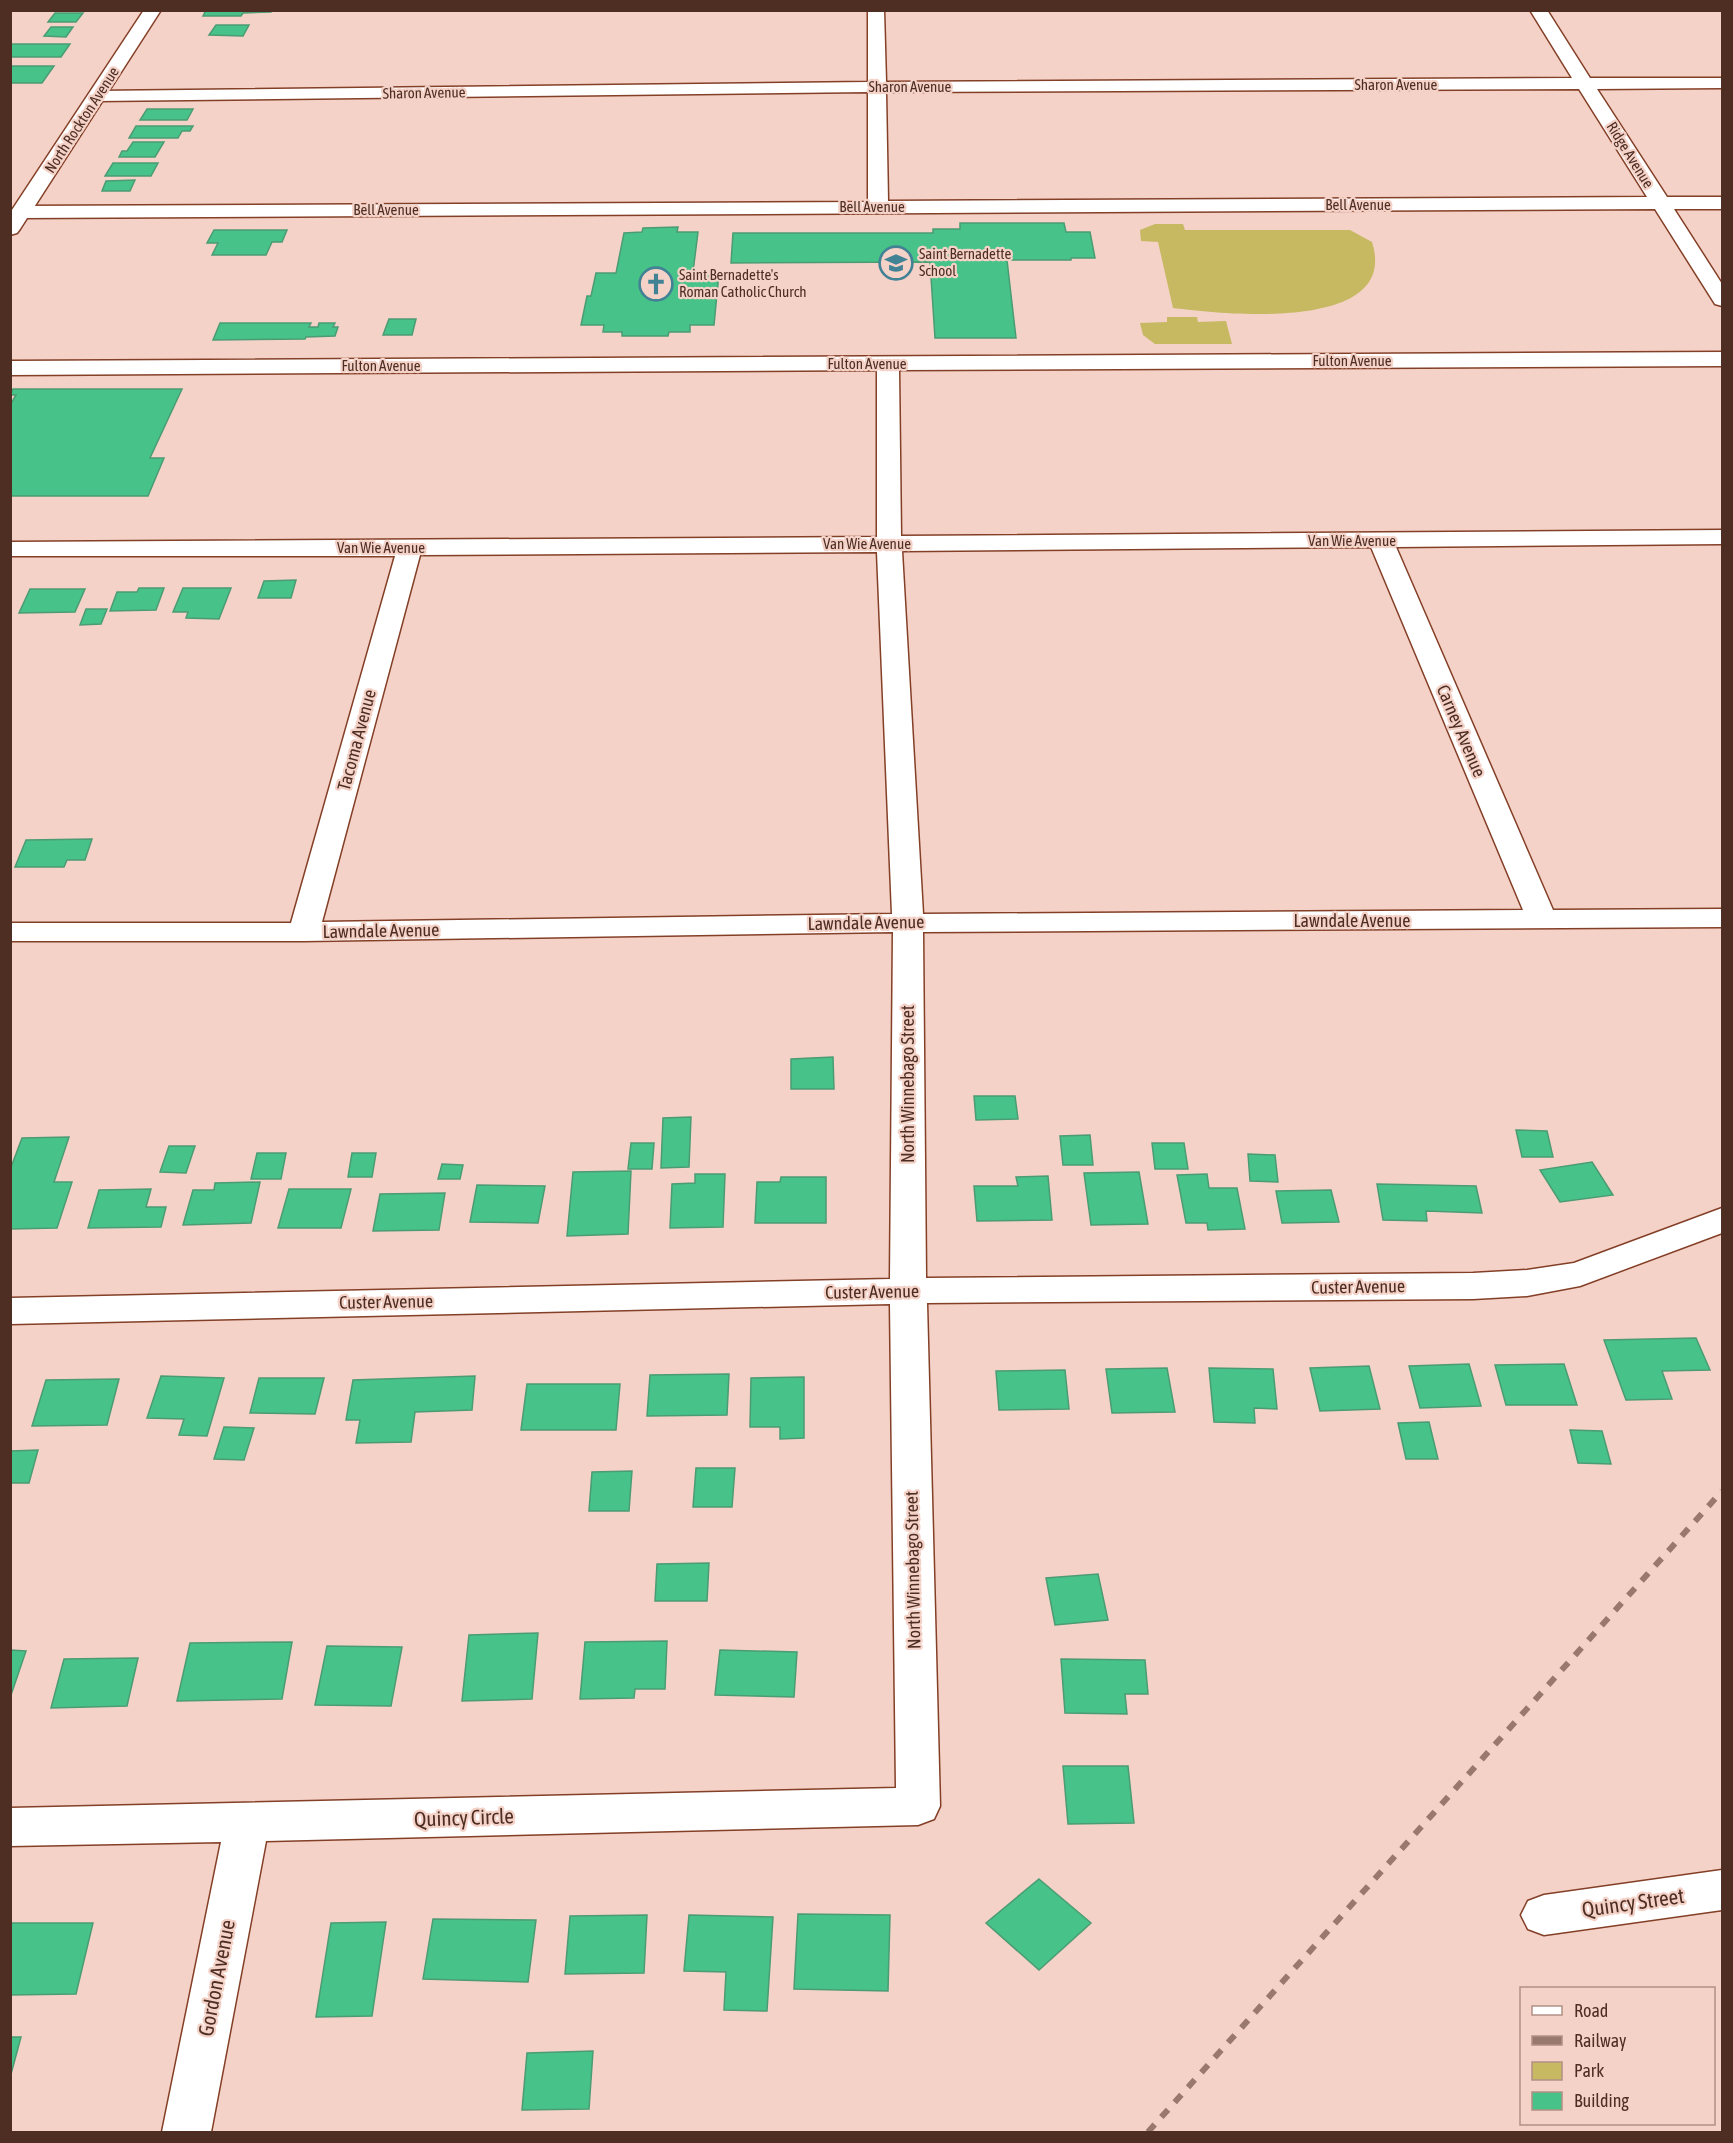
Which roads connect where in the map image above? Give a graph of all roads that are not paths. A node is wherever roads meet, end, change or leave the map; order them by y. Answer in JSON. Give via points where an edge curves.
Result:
{"nodes":[{"id":1,"x":153,"y":10,"type":"edge"},
{"id":2,"x":876,"y":10,"type":"edge"},
{"id":3,"x":1538,"y":10,"type":"edge"},
{"id":4,"x":1722,"y":83,"type":"edge"},
{"id":5,"x":1585,"y":84,"type":"junction"},
{"id":6,"x":878,"y":87,"type":"junction"},
{"id":7,"x":97,"y":96,"type":"junction"},
{"id":8,"x":1661,"y":203,"type":"junction"},
{"id":9,"x":1722,"y":203,"type":"edge"},
{"id":10,"x":878,"y":207,"type":"junction"},
{"id":11,"x":16,"y":220,"type":"edge"},
{"id":12,"x":1722,"y":300,"type":"edge"},
{"id":13,"x":1722,"y":359,"type":"edge"},
{"id":14,"x":888,"y":364,"type":"junction"},
{"id":15,"x":10,"y":368,"type":"edge"},
{"id":16,"x":1722,"y":537,"type":"edge"},
{"id":17,"x":1381,"y":541,"type":"junction"},
{"id":18,"x":889,"y":543,"type":"junction"},
{"id":19,"x":410,"y":548,"type":"junction"},
{"id":20,"x":10,"y":549,"type":"edge"},
{"id":21,"x":1722,"y":918,"type":"edge"},
{"id":22,"x":1542,"y":920,"type":"junction"},
{"id":23,"x":908,"y":923,"type":"junction"},
{"id":24,"x":10,"y":932,"type":"edge"},
{"id":25,"x":304,"y":932,"type":"junction"},
{"id":26,"x":1722,"y":1220,"type":"edge"},
{"id":27,"x":908,"y":1291,"type":"junction"},
{"id":28,"x":10,"y":1311,"type":"edge"},
{"id":29,"x":918,"y":1806,"type":"joint"},
{"id":30,"x":247,"y":1823,"type":"junction"},
{"id":31,"x":10,"y":1827,"type":"edge"},
{"id":32,"x":1722,"y":1890,"type":"edge"},
{"id":33,"x":1544,"y":1915,"type":"dead end"},
{"id":34,"x":186,"y":2133,"type":"edge"}],
"edges":[{"from":1,"to":7,"type":"street","name":"North Rockton Avenue"},
{"from":2,"to":6,"type":"street"},
{"from":3,"to":5,"type":"street","name":"Ridge Avenue"},
{"from":4,"to":5,"type":"street","name":"Sharon Avenue"},
{"from":5,"to":6,"type":"street","name":"Sharon Avenue"},
{"from":5,"to":8,"type":"street","name":"Ridge Avenue"},
{"from":6,"to":7,"type":"street","name":"Sharon Avenue"},
{"from":6,"to":10,"type":"street"},
{"from":7,"to":11,"type":"street","name":"North Rockton Avenue"},
{"from":8,"to":9,"type":"street","name":"Bell Avenue"},
{"from":8,"to":10,"type":"street","name":"Bell Avenue"},
{"from":8,"to":12,"type":"street","name":"Ridge Avenue"},
{"from":10,"to":11,"type":"street","name":"Bell Avenue"},
{"from":13,"to":14,"type":"street","name":"Fulton Avenue"},
{"from":14,"to":15,"type":"street","name":"Fulton Avenue"},
{"from":14,"to":18,"type":"street","name":"North Winnebago Street"},
{"from":16,"to":17,"type":"street","name":"Van Wie Avenue"},
{"from":17,"to":18,"type":"street","name":"Van Wie Avenue"},
{"from":17,"to":22,"type":"street","name":"Carney Avenue"},
{"from":18,"to":19,"type":"street","name":"Van Wie Avenue"},
{"from":18,"to":23,"type":"street","name":"North Winnebago Street"},
{"from":19,"to":20,"type":"street","name":"Van Wie Avenue"},
{"from":19,"to":25,"type":"street","name":"Tacoma Avenue"},
{"from":21,"to":22,"type":"street","name":"Lawndale Avenue"},
{"from":22,"to":23,"type":"street","name":"Lawndale Avenue"},
{"from":23,"to":25,"type":"street","name":"Lawndale Avenue"},
{"from":23,"to":27,"type":"street","name":"North Winnebago Street"},
{"from":24,"to":25,"type":"street","name":"Lawndale Avenue"},
{"from":26,"to":27,"type":"street","name":"Custer Avenue","via":[[1580,1274],[1527,1283]]},
{"from":27,"to":28,"type":"street","name":"Custer Avenue"},
{"from":27,"to":29,"type":"street","name":"North Winnebago Street"},
{"from":29,"to":30,"type":"street","name":"Quincy Circle"},
{"from":30,"to":31,"type":"street","name":"Quincy Circle"},
{"from":30,"to":34,"type":"street","name":"Gordon Avenue"},
{"from":32,"to":33,"type":"street","name":"Quincy Street"}]}
